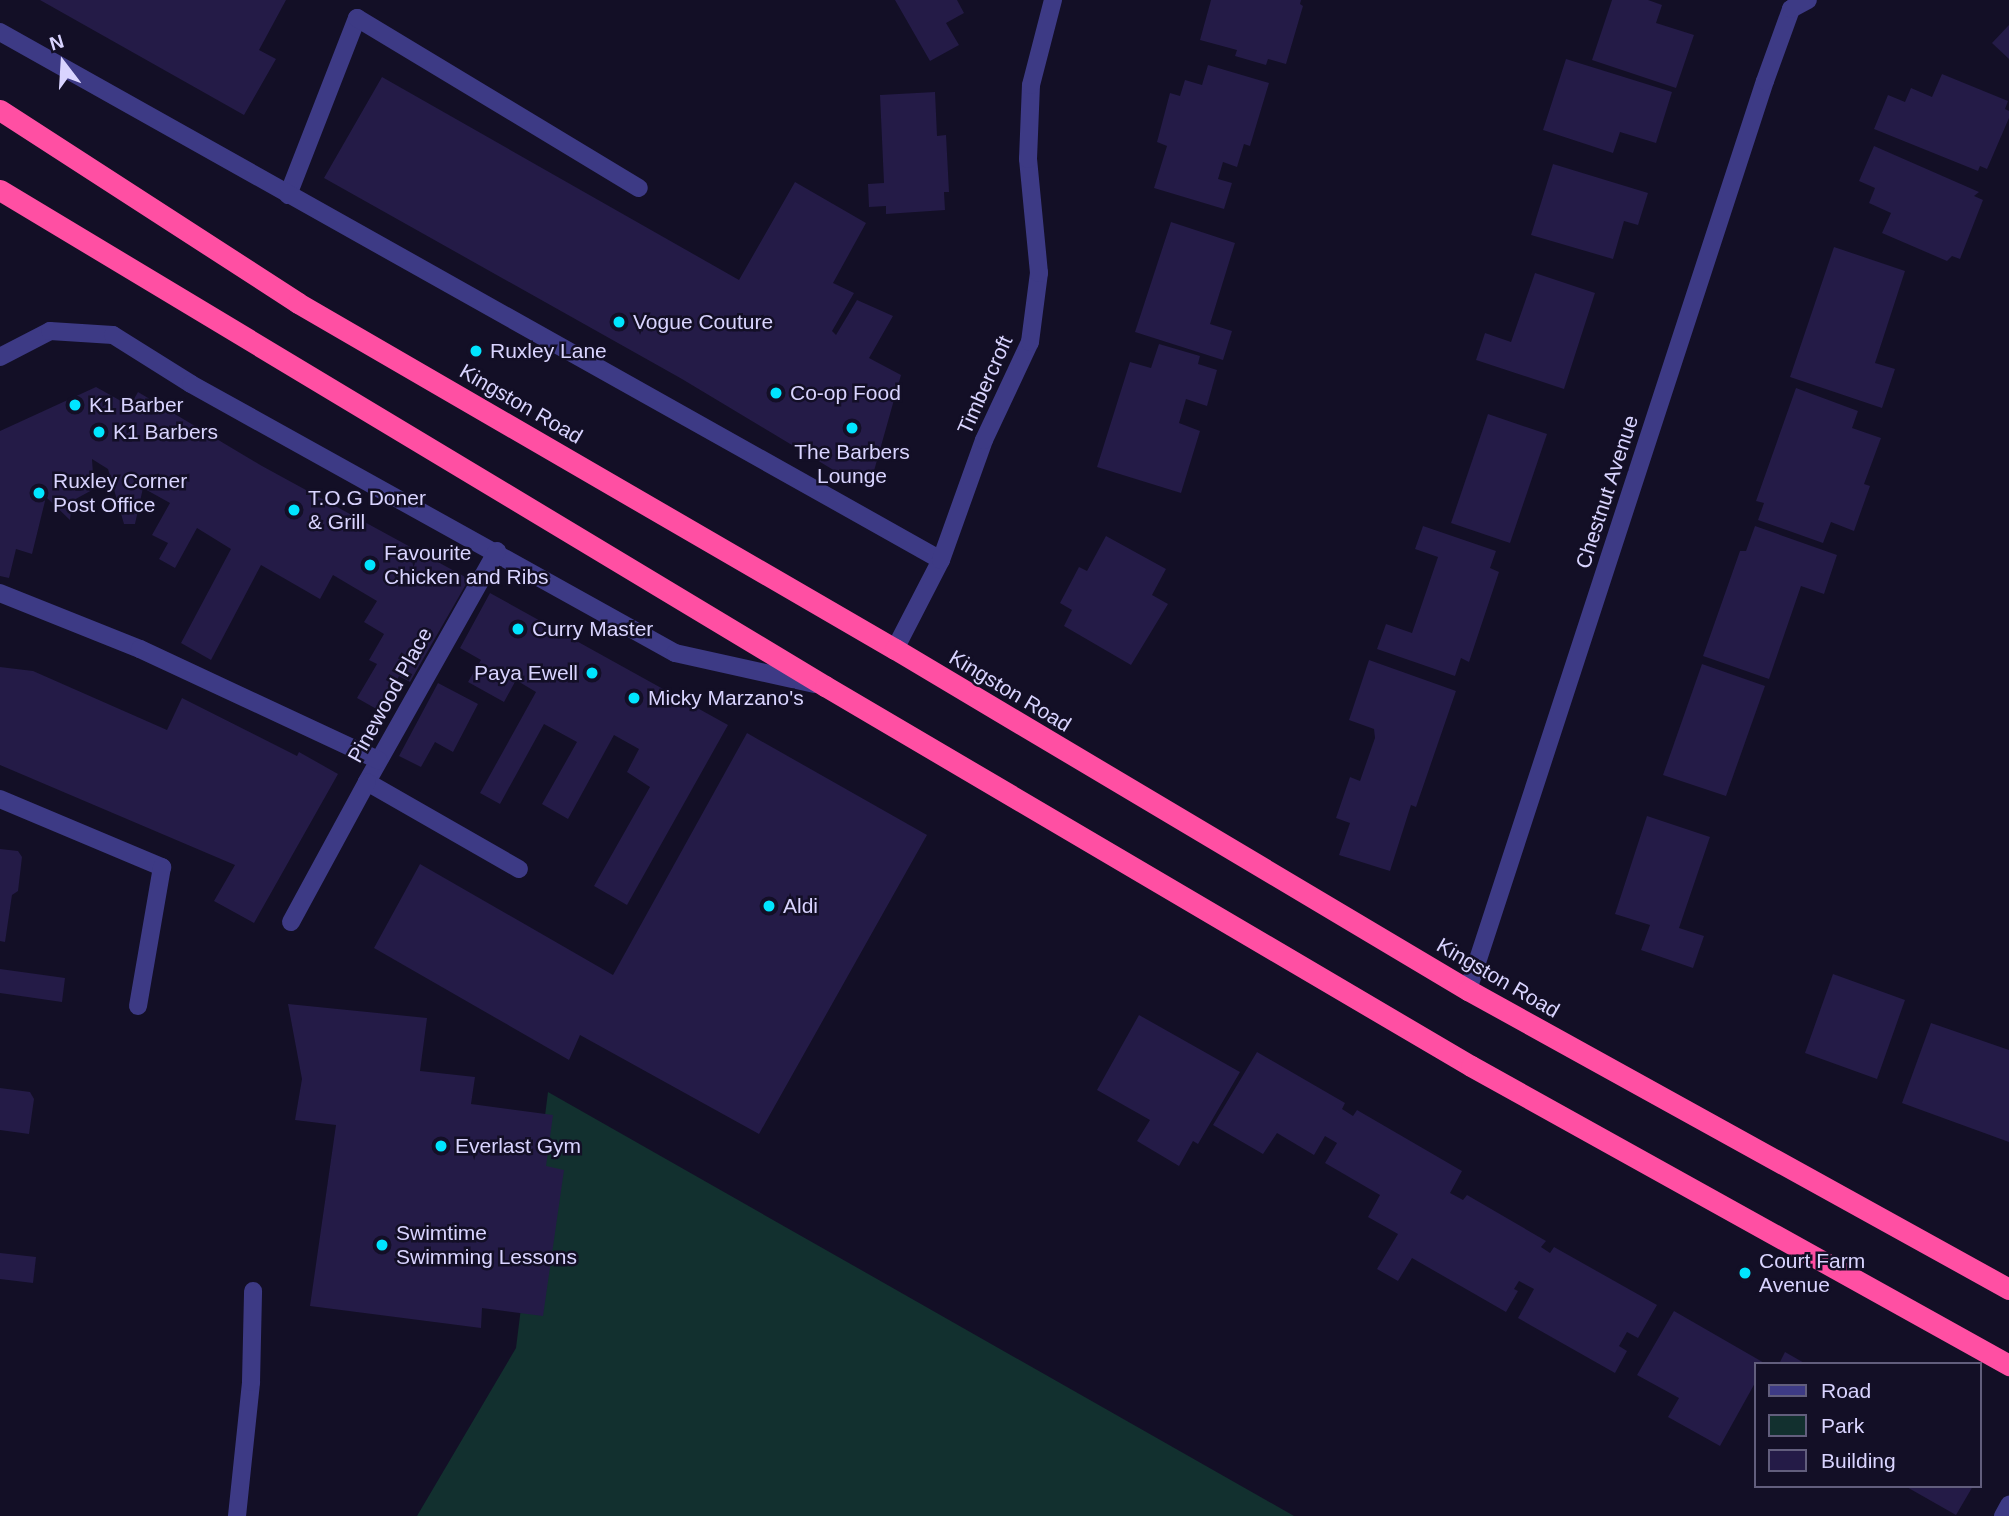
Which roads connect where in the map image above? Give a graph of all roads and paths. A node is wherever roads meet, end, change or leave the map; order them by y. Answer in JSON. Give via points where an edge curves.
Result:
{"nodes":[{"id":1,"x":1053,"y":0,"type":"edge"},
{"id":2,"x":1808,"y":0,"type":"edge"},
{"id":3,"x":1792,"y":5,"type":"edge"},
{"id":4,"x":0,"y":32,"type":"edge"},
{"id":5,"x":0,"y":110,"type":"edge"},
{"id":6,"x":639,"y":188,"type":"dead end"},
{"id":7,"x":0,"y":190,"type":"edge"},
{"id":8,"x":288,"y":195,"type":"junction"},
{"id":9,"x":0,"y":358,"type":"edge"},
{"id":10,"x":497,"y":551,"type":"junction"},
{"id":11,"x":941,"y":560,"type":"junction"},
{"id":12,"x":0,"y":593,"type":"edge"},
{"id":13,"x":895,"y":649,"type":"junction"},
{"id":14,"x":825,"y":686,"type":"junction"},
{"id":15,"x":378,"y":760,"type":"junction"},
{"id":16,"x":367,"y":782,"type":"junction"},
{"id":17,"x":0,"y":799,"type":"edge"},
{"id":18,"x":519,"y":869,"type":"dead end"},
{"id":19,"x":292,"y":922,"type":"dead end"},
{"id":20,"x":1468,"y":990,"type":"junction"},
{"id":21,"x":138,"y":1006,"type":"dead end"},
{"id":22,"x":2009,"y":1289,"type":"edge"},
{"id":23,"x":253,"y":1291,"type":"dead end"},
{"id":24,"x":2009,"y":1365,"type":"edge"},
{"id":25,"x":2009,"y":1505,"type":"edge"},
{"id":26,"x":237,"y":1516,"type":"edge"},
{"id":27,"x":2003,"y":1516,"type":"edge"}],
"edges":[{"from":1,"to":11,"type":"street","name":"Timbercroft","via":[[1031,85],[1028,159],[1039,272],[1030,342],[984,440]]},
{"from":2,"to":3,"type":"street","name":"Chestnut Avenue"},
{"from":3,"to":20,"type":"street","name":"Chestnut Avenue"},
{"from":4,"to":8,"type":"street"},
{"from":5,"to":13,"type":"highway","name":"Kingston Road","via":[[298,303]]},
{"from":6,"to":8,"type":"street","via":[[357,18]]},
{"from":7,"to":14,"type":"highway"},
{"from":8,"to":11,"type":"street"},
{"from":9,"to":10,"type":"street","via":[[50,331],[113,335],[191,384]]},
{"from":10,"to":14,"type":"street","via":[[675,653]]},
{"from":10,"to":15,"type":"street","name":"Pinewood Place"},
{"from":11,"to":13,"type":"street","name":"Timbercroft"},
{"from":12,"to":15,"type":"street","via":[[140,649]]},
{"from":13,"to":20,"type":"highway","name":"Kingston Road"},
{"from":14,"to":24,"type":"highway","via":[[1471,1066]]},
{"from":15,"to":16,"type":"street","name":"Pinewood Place"},
{"from":16,"to":18,"type":"street","name":"Pinewood Place"},
{"from":16,"to":19,"type":"street"},
{"from":17,"to":21,"type":"street","via":[[162,867]]},
{"from":20,"to":22,"type":"highway","name":"Kingston Road"},
{"from":23,"to":26,"type":"street","via":[[251,1382]]},
{"from":25,"to":27,"type":"street"}]}
